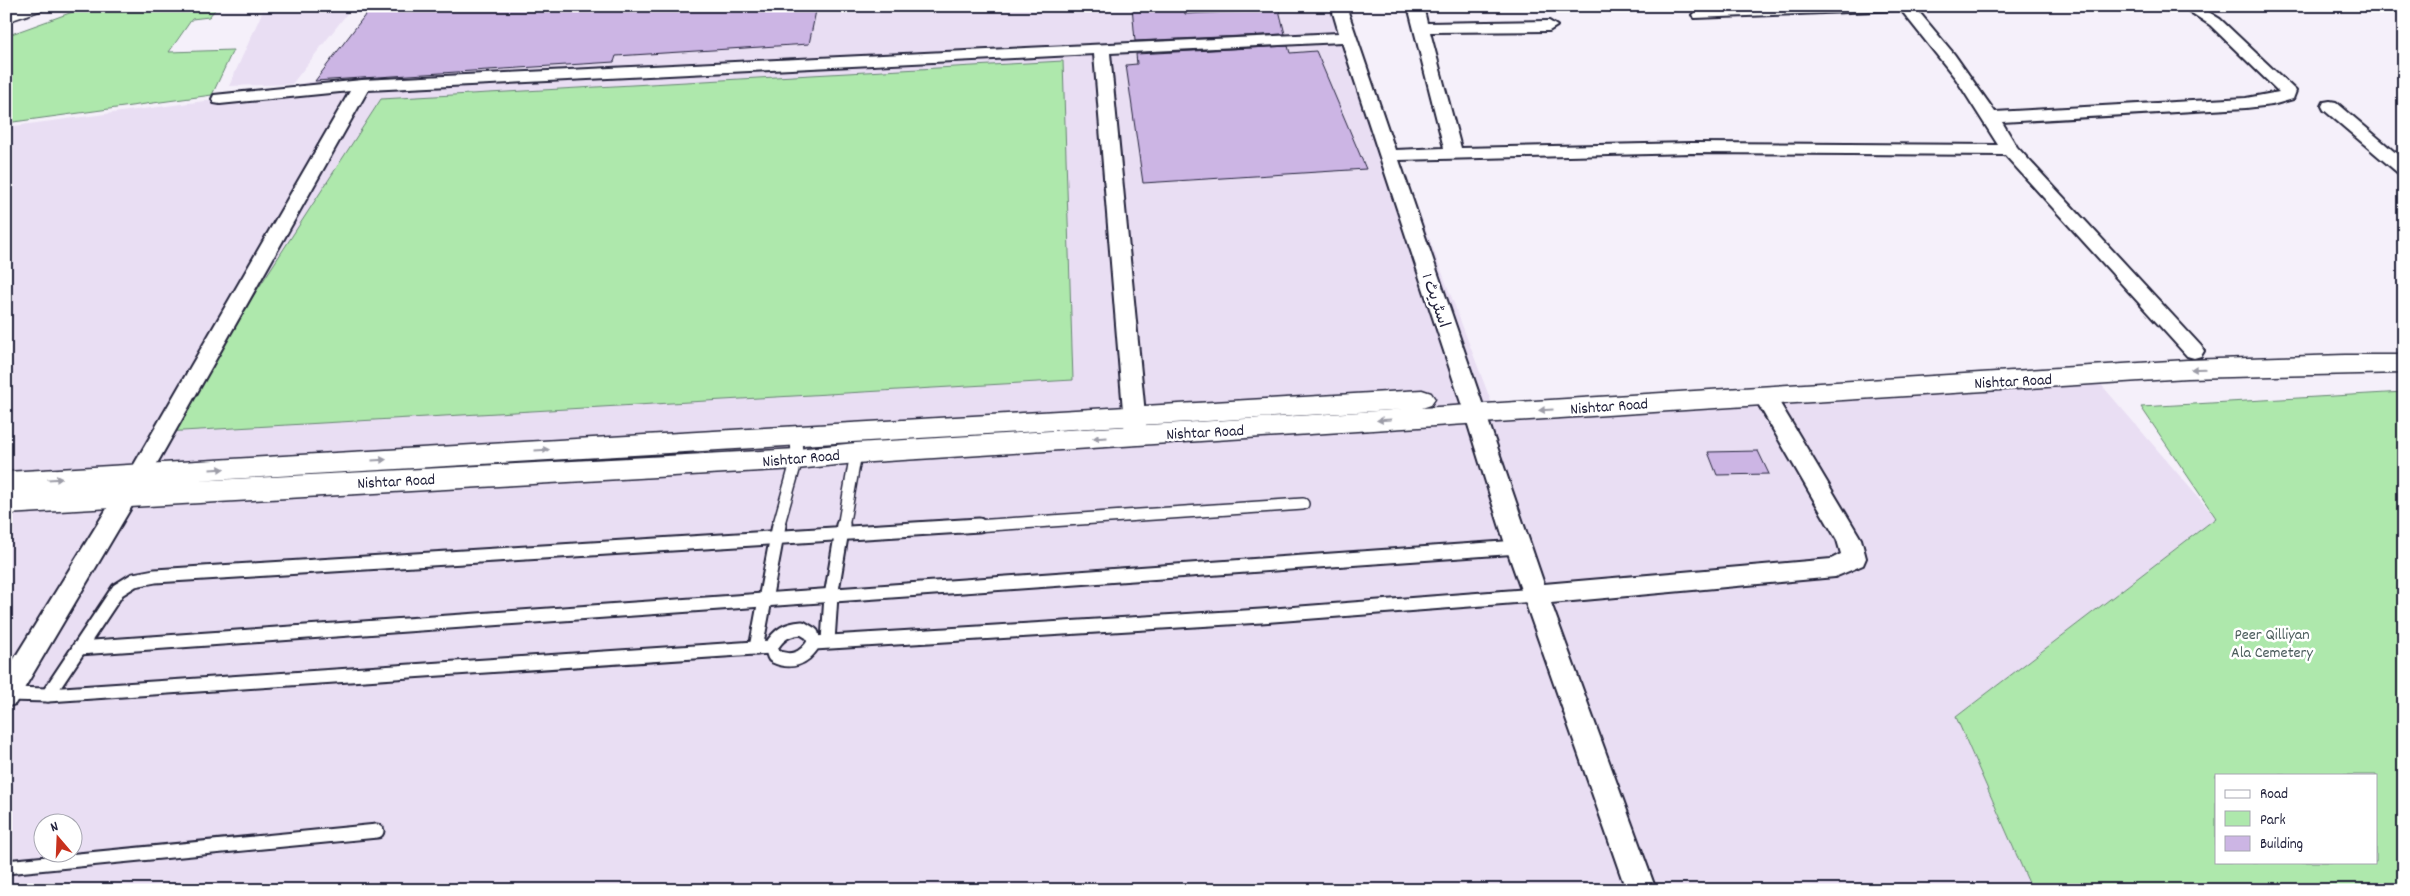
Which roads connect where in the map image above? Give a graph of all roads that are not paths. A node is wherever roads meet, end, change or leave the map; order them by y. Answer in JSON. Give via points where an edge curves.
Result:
{"nodes":[{"id":1,"x":35,"y":6,"type":"edge"},
{"id":2,"x":1338,"y":6,"type":"edge"},
{"id":3,"x":1415,"y":6,"type":"edge"},
{"id":4,"x":1898,"y":6,"type":"edge"},
{"id":5,"x":1906,"y":6,"type":"edge"},
{"id":6,"x":2188,"y":6,"type":"edge"},
{"id":7,"x":1791,"y":9,"type":"edge"},
{"id":8,"x":1700,"y":15,"type":"dead end"},
{"id":9,"x":6,"y":16,"type":"edge"},
{"id":10,"x":1548,"y":26,"type":"dead end"},
{"id":11,"x":1420,"y":28,"type":"junction"},
{"id":12,"x":1348,"y":37,"type":"junction"},
{"id":13,"x":1102,"y":50,"type":"junction"},
{"id":14,"x":362,"y":85,"type":"junction"},
{"id":15,"x":220,"y":99,"type":"dead end"},
{"id":16,"x":2330,"y":106,"type":"dead end"},
{"id":17,"x":1992,"y":117,"type":"junction"},
{"id":18,"x":2010,"y":150,"type":"junction"},
{"id":19,"x":1387,"y":154,"type":"junction"},
{"id":20,"x":1454,"y":154,"type":"junction"},
{"id":21,"x":2404,"y":169,"type":"edge"},
{"id":22,"x":2404,"y":348,"type":"edge"},
{"id":23,"x":2194,"y":351,"type":"junction"},
{"id":24,"x":2404,"y":364,"type":"edge"},
{"id":25,"x":1764,"y":395,"type":"junction"},
{"id":26,"x":1473,"y":406,"type":"junction"},
{"id":27,"x":1135,"y":425,"type":"junction"},
{"id":28,"x":797,"y":447,"type":"junction"},
{"id":29,"x":856,"y":453,"type":"junction"},
{"id":30,"x":6,"y":482,"type":"edge"},
{"id":31,"x":133,"y":484,"type":"junction"},
{"id":32,"x":6,"y":503,"type":"edge"},
{"id":33,"x":1303,"y":504,"type":"dead end"},
{"id":34,"x":842,"y":534,"type":"junction"},
{"id":35,"x":775,"y":539,"type":"junction"},
{"id":36,"x":1518,"y":547,"type":"junction"},
{"id":37,"x":1535,"y":595,"type":"junction"},
{"id":38,"x":831,"y":596,"type":"junction"},
{"id":39,"x":765,"y":601,"type":"junction"},
{"id":40,"x":828,"y":641,"type":"junction"},
{"id":41,"x":814,"y":643,"type":"junction"},
{"id":42,"x":771,"y":647,"type":"junction"},
{"id":43,"x":79,"y":648,"type":"junction"},
{"id":44,"x":756,"y":648,"type":"junction"},
{"id":45,"x":7,"y":695,"type":"edge"},
{"id":46,"x":48,"y":695,"type":"junction"},
{"id":47,"x":377,"y":831,"type":"dead end"},
{"id":48,"x":6,"y":867,"type":"edge"},
{"id":49,"x":1640,"y":890,"type":"edge"}],
"edges":[{"from":1,"to":9,"type":"main road"},
{"from":2,"to":12,"type":"street","name":"اسٹریٹ 1"},
{"from":3,"to":11,"type":"street"},
{"from":4,"to":7,"type":"street"},
{"from":5,"to":17,"type":"street","via":[[1938,43]]},
{"from":6,"to":17,"type":"street","via":[[2215,22],[2288,91],[2286,95],[2246,103]]},
{"from":7,"to":8,"type":"street"},
{"from":10,"to":11,"type":"street"},
{"from":11,"to":20,"type":"street"},
{"from":12,"to":13,"type":"street"},
{"from":12,"to":19,"type":"street","name":"اسٹریٹ 1"},
{"from":13,"to":14,"type":"street"},
{"from":13,"to":27,"type":"street"},
{"from":14,"to":15,"type":"street"},
{"from":14,"to":31,"type":"street"},
{"from":16,"to":21,"type":"street"},
{"from":17,"to":18,"type":"street"},
{"from":18,"to":20,"type":"street","via":[[1710,148]]},
{"from":18,"to":23,"type":"street"},
{"from":19,"to":20,"type":"street"},
{"from":19,"to":26,"type":"street","name":"اسٹریٹ 1"},
{"from":22,"to":23,"type":"main road","name":"Nishtar Road"},
{"from":23,"to":26,"type":"main road","name":"Nishtar Road"},
{"from":24,"to":25,"type":"main road","name":"Nishtar Road","one_way":true,"via":[[2187,369]]},
{"from":25,"to":26,"type":"main road","name":"Nishtar Road","one_way":true},
{"from":25,"to":37,"type":"street","via":[[1850,539],[1854,558],[1835,568]]},
{"from":26,"to":27,"type":"main road","name":"Nishtar Road"},
{"from":26,"to":36,"type":"street","name":"اسٹریٹ 1"},
{"from":27,"to":28,"type":"main road","name":"Nishtar Road"},
{"from":27,"to":29,"type":"main road","name":"Nishtar Road","one_way":true},
{"from":28,"to":29,"type":"main road","name":"Nishtar Road"},
{"from":28,"to":31,"type":"main road","name":"Nishtar Road"},
{"from":28,"to":35,"type":"lane"},
{"from":29,"to":34,"type":"lane"},
{"from":30,"to":31,"type":"main road","name":"Nishtar Road","one_way":true},
{"from":31,"to":32,"type":"main road","name":"Nishtar Road"},
{"from":31,"to":45,"type":"street"},
{"from":33,"to":34,"type":"lane"},
{"from":34,"to":35,"type":"lane"},
{"from":34,"to":38,"type":"lane"},
{"from":35,"to":39,"type":"lane"},
{"from":35,"to":43,"type":"lane","via":[[155,576],[134,580],[118,590]]},
{"from":36,"to":37,"type":"street","name":"اسٹریٹ 1"},
{"from":36,"to":38,"type":"lane"},
{"from":37,"to":40,"type":"lane","via":[[1261,616]]},
{"from":37,"to":49,"type":"street","name":"اسٹریٹ 1"},
{"from":38,"to":39,"type":"lane"},
{"from":38,"to":40,"type":"lane"},
{"from":39,"to":43,"type":"lane"},
{"from":39,"to":44,"type":"lane"},
{"from":40,"to":41,"type":"lane"},
{"from":41,"to":42,"type":"lane","via":[[809,653],[797,660],[784,661],[774,656]]},
{"from":41,"to":42,"type":"lane","via":[[812,634],[802,628],[788,629],[777,636]]},
{"from":42,"to":44,"type":"lane"},
{"from":43,"to":46,"type":"lane"},
{"from":44,"to":46,"type":"lane"},
{"from":45,"to":46,"type":"lane"},
{"from":47,"to":48,"type":"lane"}]}
